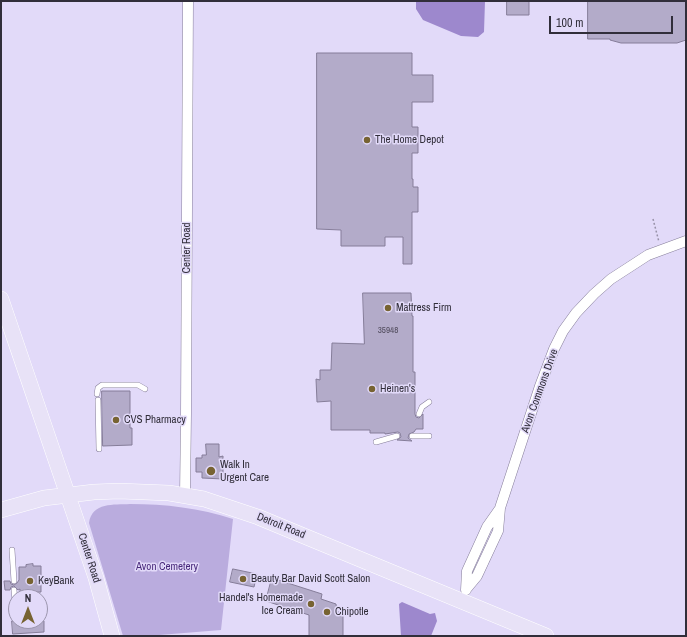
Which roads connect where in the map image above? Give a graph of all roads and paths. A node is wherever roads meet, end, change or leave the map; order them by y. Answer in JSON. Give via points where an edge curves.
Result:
{"nodes":[{"id":1,"x":188,"y":1,"type":"edge"},
{"id":2,"x":653,"y":219,"type":"dead end"},
{"id":3,"x":686,"y":241,"type":"edge"},
{"id":4,"x":662,"y":250,"type":"junction"},
{"id":5,"x":1,"y":299,"type":"edge"},
{"id":6,"x":145,"y":389,"type":"dead end"},
{"id":7,"x":97,"y":394,"type":"dead end"},
{"id":8,"x":98,"y":400,"type":"dead end"},
{"id":9,"x":429,"y":402,"type":"dead end"},
{"id":10,"x":419,"y":414,"type":"dead end"},
{"id":11,"x":419,"y":429,"type":"dead end"},
{"id":12,"x":397,"y":436,"type":"dead end"},
{"id":13,"x":412,"y":436,"type":"dead end"},
{"id":14,"x":419,"y":436,"type":"junction"},
{"id":15,"x":429,"y":436,"type":"dead end"},
{"id":16,"x":376,"y":442,"type":"dead end"},
{"id":17,"x":99,"y":449,"type":"dead end"},
{"id":18,"x":68,"y":495,"type":"junction"},
{"id":19,"x":185,"y":495,"type":"junction"},
{"id":20,"x":1,"y":510,"type":"edge"},
{"id":21,"x":12,"y":550,"type":"dead end"},
{"id":22,"x":14,"y":581,"type":"dead end"},
{"id":23,"x":465,"y":594,"type":"junction"},
{"id":24,"x":112,"y":636,"type":"edge"},
{"id":25,"x":546,"y":636,"type":"edge"}],
"edges":[{"from":1,"to":19,"type":"street","name":"Center Road"},
{"from":2,"to":4,"type":"path"},
{"from":3,"to":4,"type":"street","name":"Avon Commons Drive"},
{"from":4,"to":23,"type":"street","name":"Avon Commons Drive","via":[[637,261],[611,279],[594,294],[563,331],[544,372],[500,508],[498,531],[477,576]]},
{"from":5,"to":18,"type":"main road","name":"Center Road"},
{"from":6,"to":7,"type":"lane","via":[[138,385],[102,385],[98,388]]},
{"from":8,"to":17,"type":"lane"},
{"from":9,"to":10,"type":"lane","via":[[422,407]]},
{"from":11,"to":14,"type":"lane"},
{"from":12,"to":16,"type":"lane"},
{"from":13,"to":14,"type":"lane"},
{"from":14,"to":15,"type":"lane"},
{"from":18,"to":19,"type":"main road","name":"Detroit Road","via":[[119,491]]},
{"from":18,"to":20,"type":"main road","name":"Detroit Road","via":[[44,498]]},
{"from":18,"to":24,"type":"main road","name":"Center Road","via":[[96,578]]},
{"from":19,"to":23,"type":"main road","name":"Detroit Road","via":[[258,517]]},
{"from":21,"to":22,"type":"lane"},
{"from":23,"to":25,"type":"main road","name":"Detroit Road"}]}
